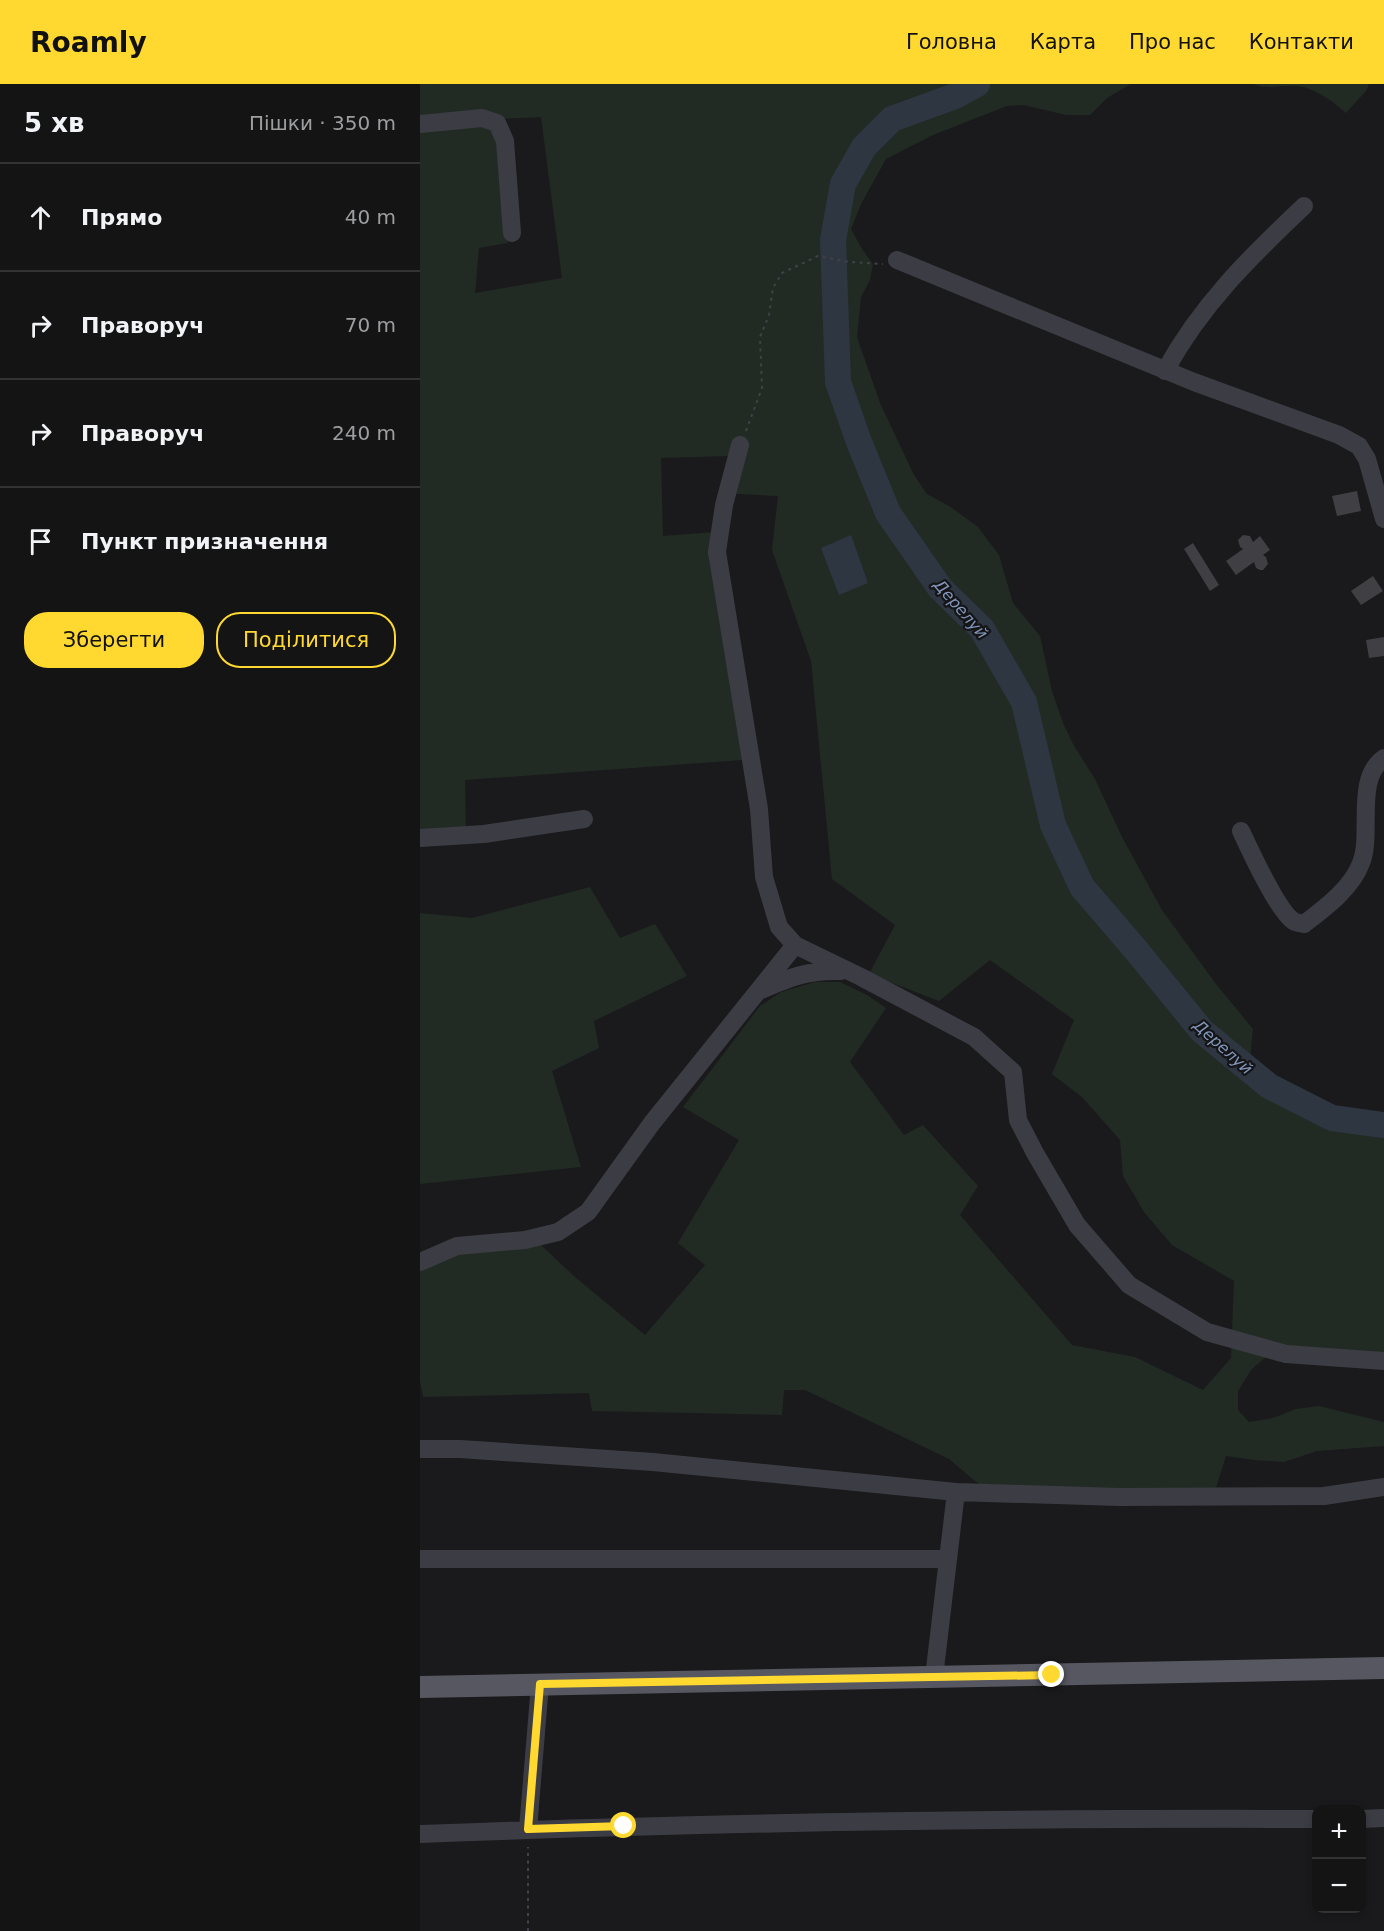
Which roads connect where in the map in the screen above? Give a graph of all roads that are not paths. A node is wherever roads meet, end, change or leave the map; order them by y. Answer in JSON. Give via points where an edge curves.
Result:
{"nodes":[{"id":1,"x":420,"y":124,"type":"edge"},
{"id":2,"x":1304,"y":206,"type":"dead end"},
{"id":3,"x":512,"y":233,"type":"dead end"},
{"id":4,"x":897,"y":260,"type":"road end"},
{"id":5,"x":1165,"y":371,"type":"junction"},
{"id":6,"x":740,"y":445,"type":"road end"},
{"id":7,"x":1384,"y":519,"type":"edge"},
{"id":8,"x":1384,"y":758,"type":"edge"},
{"id":9,"x":584,"y":819,"type":"dead end"},
{"id":10,"x":1241,"y":831,"type":"dead end"},
{"id":11,"x":420,"y":838,"type":"edge"},
{"id":12,"x":795,"y":945,"type":"junction"},
{"id":13,"x":849,"y":971,"type":"junction"},
{"id":14,"x":757,"y":992,"type":"junction"},
{"id":15,"x":420,"y":1262,"type":"edge"},
{"id":16,"x":1384,"y":1361,"type":"edge"},
{"id":17,"x":420,"y":1449,"type":"edge"},
{"id":18,"x":1384,"y":1487,"type":"edge"},
{"id":19,"x":956,"y":1492,"type":"junction"},
{"id":20,"x":420,"y":1559,"type":"edge"},
{"id":21,"x":947,"y":1559,"type":"junction"},
{"id":22,"x":1384,"y":1668,"type":"edge"},
{"id":23,"x":934,"y":1677,"type":"junction"},
{"id":24,"x":540,"y":1684,"type":"junction"},
{"id":25,"x":420,"y":1687,"type":"edge"},
{"id":26,"x":1384,"y":1818,"type":"edge"},
{"id":27,"x":1312,"y":1819,"type":"edge"},
{"id":28,"x":1366,"y":1819,"type":"edge"},
{"id":29,"x":528,"y":1829,"type":"junction"},
{"id":30,"x":420,"y":1834,"type":"edge"}],
"edges":[{"from":1,"to":3,"type":"street","via":[[482,118],[497,123],[505,141]]},
{"from":2,"to":5,"type":"street","via":[[1210,302]]},
{"from":4,"to":5,"type":"street"},
{"from":5,"to":7,"type":"street","via":[[1340,435],[1359,446],[1367,459]]},
{"from":6,"to":12,"type":"street","via":[[724,505],[717,552],[757,798],[764,877],[779,927]]},
{"from":8,"to":10,"type":"street","via":[[1370,774],[1362,862],[1350,881],[1304,924],[1294,922],[1286,914]]},
{"from":9,"to":11,"type":"street","via":[[484,834]]},
{"from":12,"to":13,"type":"street"},
{"from":12,"to":14,"type":"street"},
{"from":13,"to":14,"type":"street","via":[[817,970]]},
{"from":13,"to":16,"type":"street","via":[[974,1037],[1013,1072],[1018,1120],[1035,1153],[1077,1225],[1129,1285],[1207,1332],[1286,1354]]},
{"from":14,"to":15,"type":"street","via":[[652,1122],[588,1212],[558,1232],[525,1240],[457,1246]]},
{"from":17,"to":19,"type":"street","via":[[652,1462]]},
{"from":18,"to":19,"type":"street","via":[[1313,1496],[1119,1497]]},
{"from":19,"to":21,"type":"street"},
{"from":20,"to":21,"type":"street"},
{"from":21,"to":23,"type":"street"},
{"from":22,"to":23,"type":"main road"},
{"from":23,"to":24,"type":"main road"},
{"from":24,"to":25,"type":"main road"},
{"from":24,"to":29,"type":"street"},
{"from":26,"to":28,"type":"street"},
{"from":27,"to":29,"type":"street","via":[[888,1820]]},
{"from":29,"to":30,"type":"street"}]}
